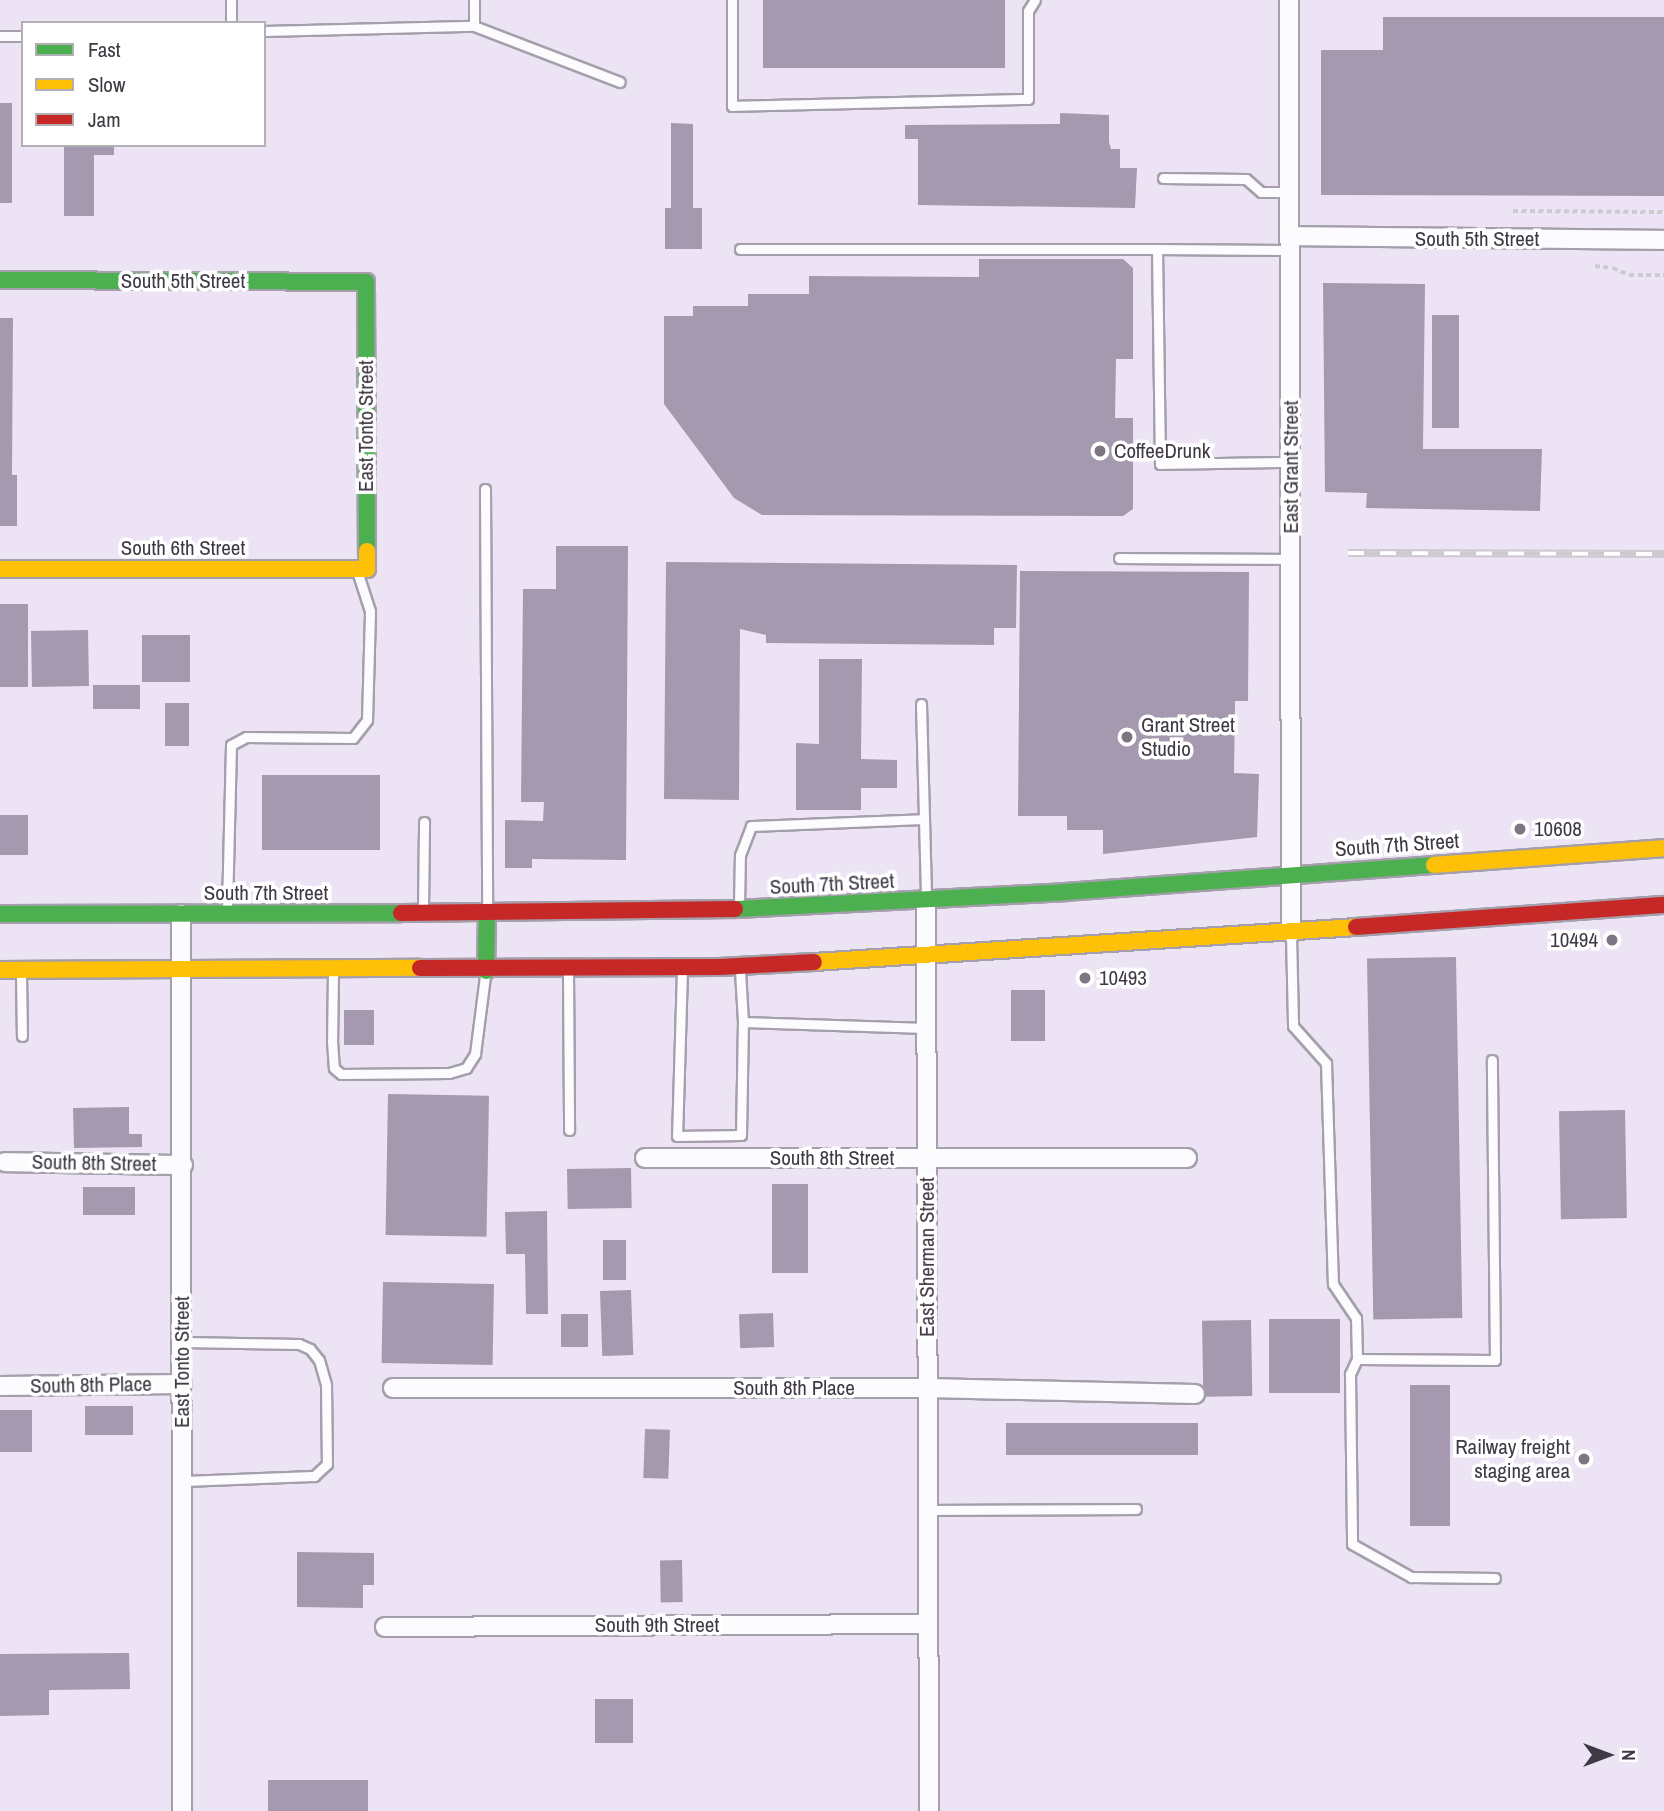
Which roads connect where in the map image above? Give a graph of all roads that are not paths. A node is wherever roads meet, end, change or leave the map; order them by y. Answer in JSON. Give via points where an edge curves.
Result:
{"nodes":[{"id":1,"x":231,"y":0,"type":"edge"},
{"id":2,"x":474,"y":0,"type":"edge"},
{"id":3,"x":732,"y":0,"type":"edge"},
{"id":4,"x":1035,"y":0,"type":"edge"},
{"id":5,"x":1289,"y":0,"type":"edge"},
{"id":6,"x":231,"y":21,"type":"edge"},
{"id":7,"x":474,"y":26,"type":"junction"},
{"id":8,"x":266,"y":30,"type":"edge"},
{"id":9,"x":0,"y":36,"type":"edge"},
{"id":10,"x":21,"y":36,"type":"edge"},
{"id":11,"x":620,"y":82,"type":"dead end"},
{"id":12,"x":1163,"y":178,"type":"dead end"},
{"id":13,"x":1290,"y":192,"type":"junction"},
{"id":14,"x":1664,"y":240,"type":"edge"},
{"id":15,"x":1290,"y":243,"type":"junction"},
{"id":16,"x":740,"y":249,"type":"dead end"},
{"id":17,"x":1157,"y":249,"type":"junction"},
{"id":18,"x":0,"y":280,"type":"edge"},
{"id":19,"x":366,"y":282,"type":"joint"},
{"id":20,"x":1291,"y":462,"type":"junction"},
{"id":21,"x":485,"y":489,"type":"dead end"},
{"id":22,"x":1119,"y":558,"type":"dead end"},
{"id":23,"x":1290,"y":559,"type":"junction"},
{"id":24,"x":0,"y":569,"type":"edge"},
{"id":25,"x":360,"y":569,"type":"junction"},
{"id":26,"x":921,"y":704,"type":"dead end"},
{"id":27,"x":924,"y":820,"type":"junction"},
{"id":28,"x":424,"y":822,"type":"dead end"},
{"id":29,"x":1664,"y":848,"type":"edge"},
{"id":30,"x":1290,"y":874,"type":"junction"},
{"id":31,"x":926,"y":900,"type":"junction"},
{"id":32,"x":1664,"y":905,"type":"edge"},
{"id":33,"x":739,"y":910,"type":"junction"},
{"id":34,"x":0,"y":914,"type":"edge"},
{"id":35,"x":181,"y":914,"type":"junction"},
{"id":36,"x":227,"y":914,"type":"junction"},
{"id":37,"x":423,"y":914,"type":"junction"},
{"id":38,"x":487,"y":914,"type":"junction"},
{"id":39,"x":1291,"y":933,"type":"junction"},
{"id":40,"x":926,"y":957,"type":"junction"},
{"id":41,"x":740,"y":966,"type":"junction"},
{"id":42,"x":682,"y":968,"type":"junction"},
{"id":43,"x":182,"y":969,"type":"junction"},
{"id":44,"x":0,"y":970,"type":"edge"},
{"id":45,"x":21,"y":970,"type":"junction"},
{"id":46,"x":333,"y":970,"type":"junction"},
{"id":47,"x":568,"y":970,"type":"junction"},
{"id":48,"x":486,"y":971,"type":"junction"},
{"id":49,"x":743,"y":1022,"type":"junction"},
{"id":50,"x":926,"y":1028,"type":"junction"},
{"id":51,"x":22,"y":1036,"type":"dead end"},
{"id":52,"x":1493,"y":1060,"type":"dead end"},
{"id":53,"x":569,"y":1130,"type":"dead end"},
{"id":54,"x":645,"y":1158,"type":"dead end"},
{"id":55,"x":926,"y":1158,"type":"junction"},
{"id":56,"x":1187,"y":1158,"type":"dead end"},
{"id":57,"x":5,"y":1162,"type":"dead end"},
{"id":58,"x":183,"y":1165,"type":"junction"},
{"id":59,"x":182,"y":1342,"type":"junction"},
{"id":60,"x":1357,"y":1359,"type":"junction"},
{"id":61,"x":182,"y":1384,"type":"junction"},
{"id":62,"x":0,"y":1386,"type":"edge"},
{"id":63,"x":393,"y":1388,"type":"dead end"},
{"id":64,"x":928,"y":1388,"type":"junction"},
{"id":65,"x":1195,"y":1394,"type":"dead end"},
{"id":66,"x":182,"y":1481,"type":"junction"},
{"id":67,"x":1136,"y":1509,"type":"dead end"},
{"id":68,"x":928,"y":1510,"type":"junction"},
{"id":69,"x":1495,"y":1578,"type":"dead end"},
{"id":70,"x":928,"y":1624,"type":"junction"},
{"id":71,"x":385,"y":1627,"type":"dead end"},
{"id":72,"x":182,"y":1811,"type":"edge"},
{"id":73,"x":929,"y":1811,"type":"edge"}],
"edges":[{"from":1,"to":6,"type":"lane"},
{"from":2,"to":7,"type":"lane"},
{"from":3,"to":4,"type":"lane","via":[[732,106],[1028,99],[1028,11]]},
{"from":5,"to":13,"type":"street","name":"East Grant Street"},
{"from":7,"to":8,"type":"lane"},
{"from":7,"to":11,"type":"lane"},
{"from":9,"to":10,"type":"lane"},
{"from":12,"to":13,"type":"lane","via":[[1246,179],[1261,192]]},
{"from":13,"to":15,"type":"street","name":"East Grant Street"},
{"from":14,"to":15,"type":"street","name":"South 5th Street"},
{"from":15,"to":17,"type":"lane"},
{"from":15,"to":20,"type":"street","name":"East Grant Street"},
{"from":16,"to":17,"type":"lane"},
{"from":17,"to":20,"type":"lane","via":[[1160,464]]},
{"from":18,"to":19,"type":"main road","name":"South 5th Street"},
{"from":19,"to":25,"type":"main road","name":"East Tonto Street"},
{"from":20,"to":23,"type":"street","name":"East Grant Street"},
{"from":21,"to":38,"type":"lane"},
{"from":22,"to":23,"type":"lane"},
{"from":23,"to":30,"type":"street","name":"East Grant Street"},
{"from":24,"to":25,"type":"main road","name":"South 6th Street"},
{"from":25,"to":36,"type":"lane","via":[[370,611],[367,720],[353,738],[246,737],[232,745]]},
{"from":26,"to":27,"type":"lane","name":"East Sherman Street"},
{"from":27,"to":31,"type":"lane","name":"East Sherman Street"},
{"from":27,"to":33,"type":"lane","via":[[751,827],[740,855]]},
{"from":28,"to":37,"type":"lane"},
{"from":29,"to":30,"type":"main road","name":"South 7th Street"},
{"from":30,"to":31,"type":"main road","name":"South 7th Street"},
{"from":30,"to":39,"type":"street","name":"East Grant Street"},
{"from":31,"to":33,"type":"main road","name":"South 7th Street"},
{"from":31,"to":40,"type":"street","name":"East Sherman Street"},
{"from":32,"to":39,"type":"main road"},
{"from":33,"to":38,"type":"main road","name":"South 7th Street"},
{"from":34,"to":35,"type":"main road","name":"South 7th Street"},
{"from":35,"to":36,"type":"main road","name":"South 7th Street"},
{"from":35,"to":43,"type":"street","name":"East Tonto Street"},
{"from":36,"to":37,"type":"main road","name":"South 7th Street"},
{"from":37,"to":38,"type":"main road","name":"South 7th Street"},
{"from":38,"to":48,"type":"main road"},
{"from":39,"to":40,"type":"main road"},
{"from":39,"to":60,"type":"lane","via":[[1293,1026],[1326,1063],[1333,1284],[1356,1318]]},
{"from":40,"to":41,"type":"main road"},
{"from":40,"to":50,"type":"street","name":"East Sherman Street"},
{"from":41,"to":42,"type":"main road"},
{"from":41,"to":49,"type":"lane"},
{"from":42,"to":47,"type":"main road"},
{"from":42,"to":49,"type":"lane","via":[[677,1136],[741,1135]]},
{"from":43,"to":45,"type":"main road"},
{"from":43,"to":46,"type":"main road"},
{"from":43,"to":58,"type":"street","name":"East Tonto Street"},
{"from":44,"to":45,"type":"main road"},
{"from":45,"to":51,"type":"lane"},
{"from":46,"to":48,"type":"main road"},
{"from":46,"to":48,"type":"lane","via":[[334,1068],[341,1074],[449,1073],[466,1068],[475,1054]]},
{"from":47,"to":48,"type":"main road"},
{"from":47,"to":53,"type":"lane"},
{"from":49,"to":50,"type":"lane"},
{"from":50,"to":55,"type":"street","name":"East Sherman Street"},
{"from":52,"to":60,"type":"lane","via":[[1495,1360]]},
{"from":54,"to":55,"type":"street","name":"South 8th Street"},
{"from":55,"to":56,"type":"street","name":"South 8th Street"},
{"from":55,"to":64,"type":"street","name":"East Sherman Street"},
{"from":57,"to":58,"type":"street","name":"South 8th Street"},
{"from":58,"to":59,"type":"street","name":"East Tonto Street"},
{"from":59,"to":61,"type":"street","name":"East Tonto Street"},
{"from":59,"to":66,"type":"lane","via":[[299,1344],[319,1360],[326,1385],[327,1464],[314,1476],[253,1482]]},
{"from":60,"to":69,"type":"lane","via":[[1350,1374],[1352,1544],[1411,1577]]},
{"from":61,"to":62,"type":"street","name":"South 8th Place"},
{"from":61,"to":66,"type":"street","name":"East Tonto Street"},
{"from":63,"to":64,"type":"street","name":"South 8th Place"},
{"from":64,"to":65,"type":"street","name":"South 8th Place"},
{"from":64,"to":68,"type":"street","name":"East Sherman Street"},
{"from":66,"to":72,"type":"street","name":"East Tonto Street"},
{"from":67,"to":68,"type":"lane"},
{"from":68,"to":70,"type":"street","name":"East Sherman Street"},
{"from":70,"to":71,"type":"street","name":"South 9th Street"},
{"from":70,"to":73,"type":"street","name":"East Sherman Street"}]}
